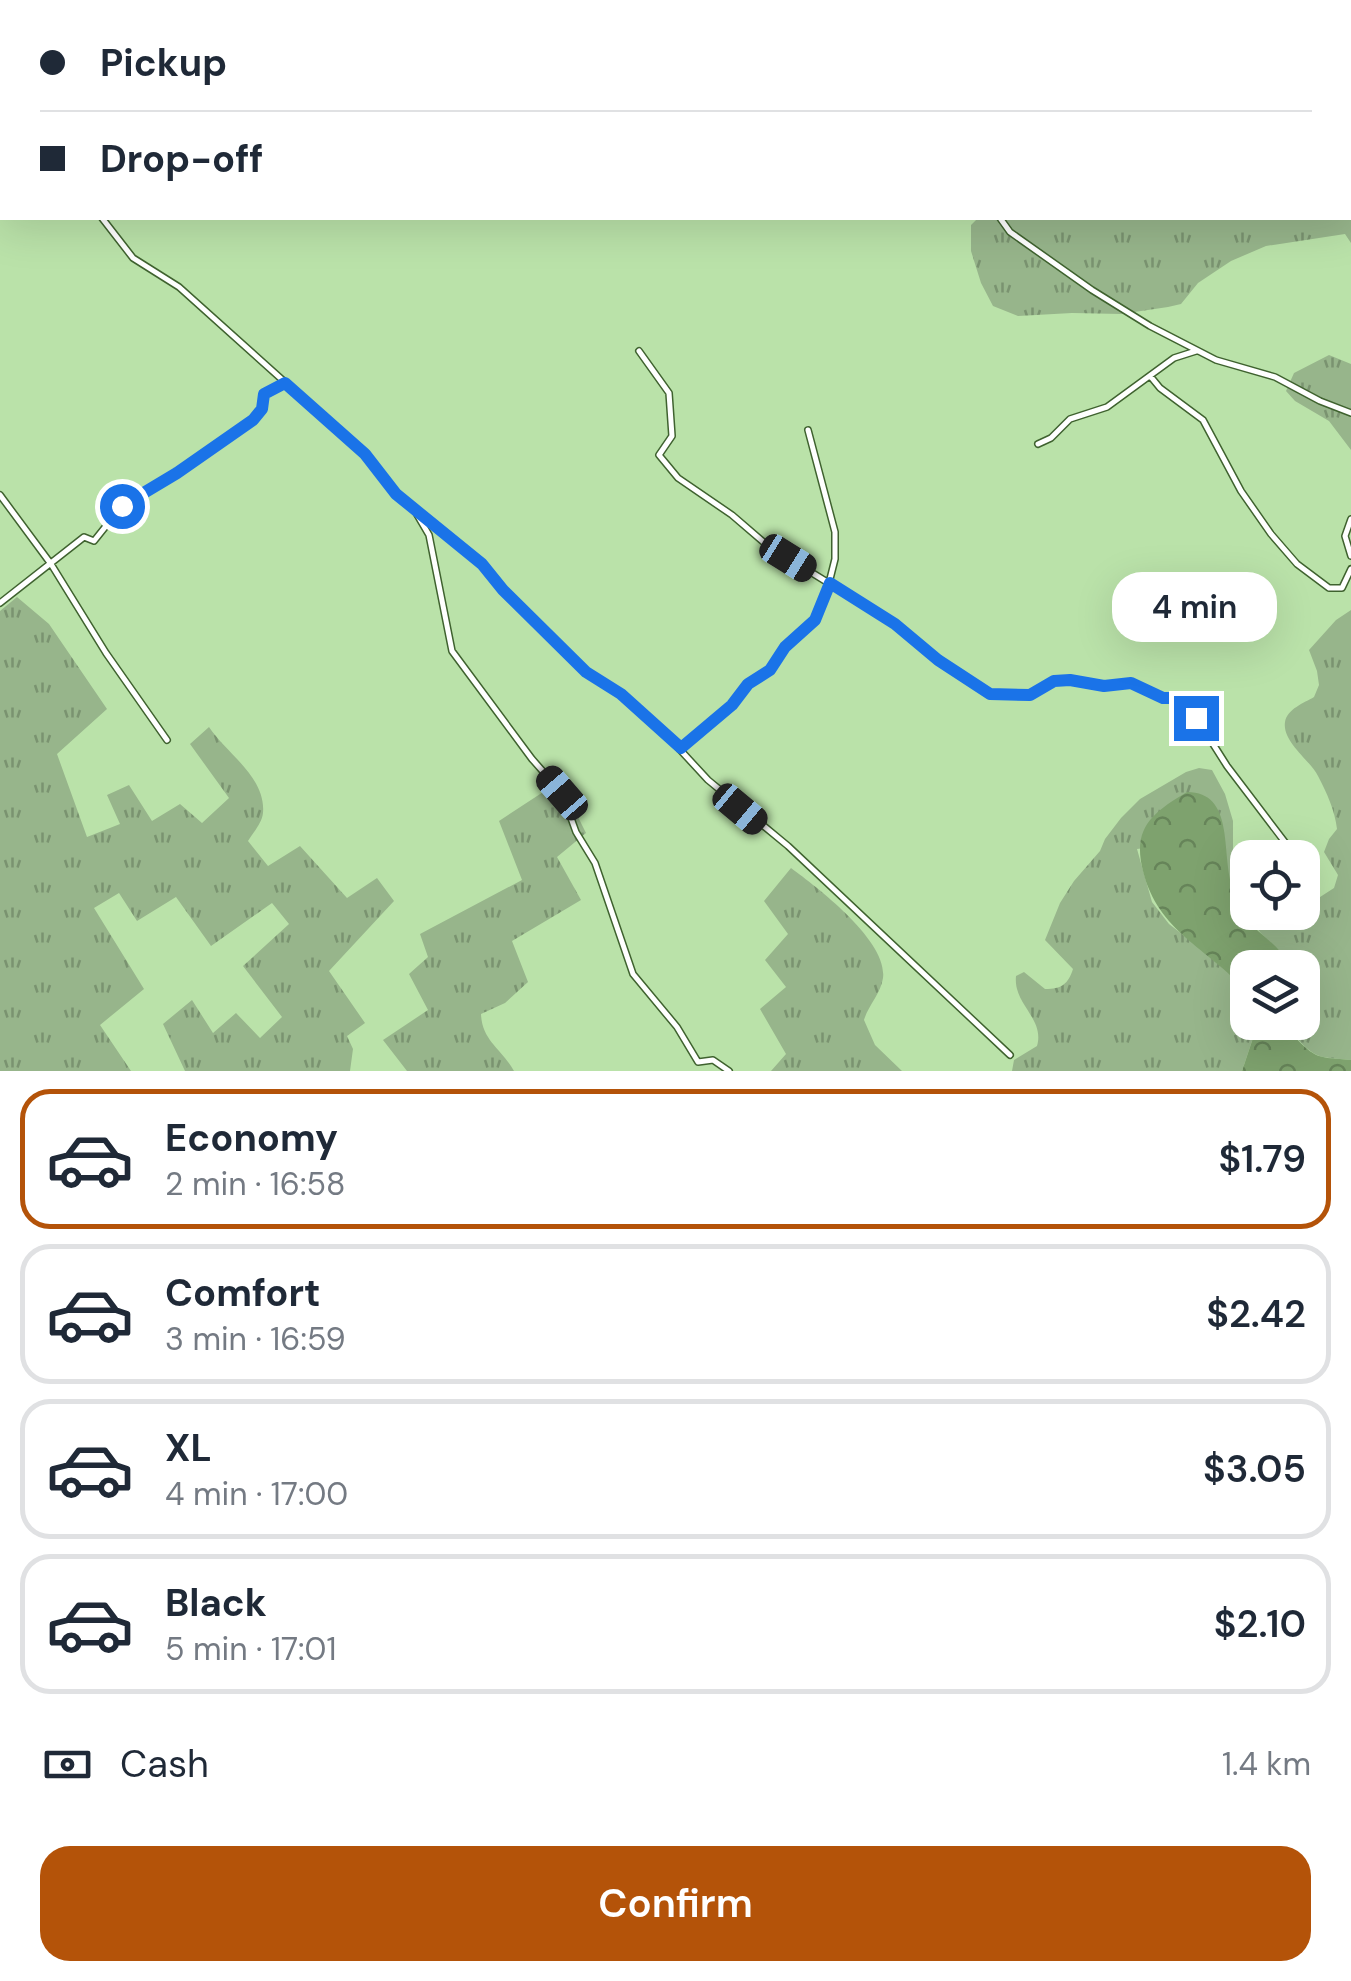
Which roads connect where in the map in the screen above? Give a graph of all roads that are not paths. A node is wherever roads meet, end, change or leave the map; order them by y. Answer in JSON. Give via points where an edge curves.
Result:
{"nodes":[{"id":1,"x":104,"y":220,"type":"edge"},
{"id":2,"x":1001,"y":220,"type":"edge"},
{"id":3,"x":639,"y":351,"type":"dead end"},
{"id":4,"x":1196,"y":351,"type":"junction"},
{"id":5,"x":1152,"y":377,"type":"junction"},
{"id":6,"x":285,"y":383,"type":"junction"},
{"id":7,"x":1351,"y":413,"type":"edge"},
{"id":8,"x":808,"y":430,"type":"dead end"},
{"id":9,"x":1038,"y":444,"type":"dead end"},
{"id":10,"x":0,"y":495,"type":"edge"},
{"id":11,"x":414,"y":508,"type":"junction"},
{"id":12,"x":1350,"y":519,"type":"edge"},
{"id":13,"x":1351,"y":556,"type":"edge"},
{"id":14,"x":52,"y":564,"type":"junction"},
{"id":15,"x":1351,"y":569,"type":"edge"},
{"id":16,"x":830,"y":583,"type":"junction"},
{"id":17,"x":0,"y":603,"type":"edge"},
{"id":18,"x":167,"y":740,"type":"dead end"},
{"id":19,"x":681,"y":748,"type":"junction"},
{"id":20,"x":1284,"y":840,"type":"edge"},
{"id":21,"x":1010,"y":1056,"type":"dead end"},
{"id":22,"x":729,"y":1071,"type":"edge"}],
"edges":[{"from":1,"to":6,"type":"street","via":[[133,258],[179,286]]},
{"from":2,"to":4,"type":"street","via":[[1074,278]]},
{"from":3,"to":16,"type":"street","via":[[669,393],[672,436],[659,456],[767,545]]},
{"from":4,"to":5,"type":"street","via":[[1174,358]]},
{"from":4,"to":7,"type":"street","via":[[1275,377]]},
{"from":5,"to":9,"type":"street","via":[[1107,407],[1070,419]]},
{"from":5,"to":15,"type":"street","via":[[1203,420],[1241,491],[1297,564],[1329,588],[1342,588]]},
{"from":6,"to":11,"type":"street"},
{"from":6,"to":14,"type":"street","via":[[264,394],[253,420],[122,506],[94,542],[84,537]]},
{"from":8,"to":16,"type":"street","via":[[835,532]]},
{"from":10,"to":14,"type":"street"},
{"from":11,"to":19,"type":"street","via":[[482,564],[586,672]]},
{"from":11,"to":22,"type":"street","via":[[429,535],[452,651],[562,793],[634,974],[698,1062],[713,1060]]},
{"from":12,"to":13,"type":"street","via":[[1345,536]]},
{"from":14,"to":17,"type":"street"},
{"from":14,"to":18,"type":"street"},
{"from":16,"to":19,"type":"street","via":[[815,620],[770,670]]},
{"from":16,"to":20,"type":"street","via":[[990,694],[1030,695],[1070,680],[1131,683],[1163,698],[1188,698],[1228,766]]},
{"from":19,"to":21,"type":"street"}]}
